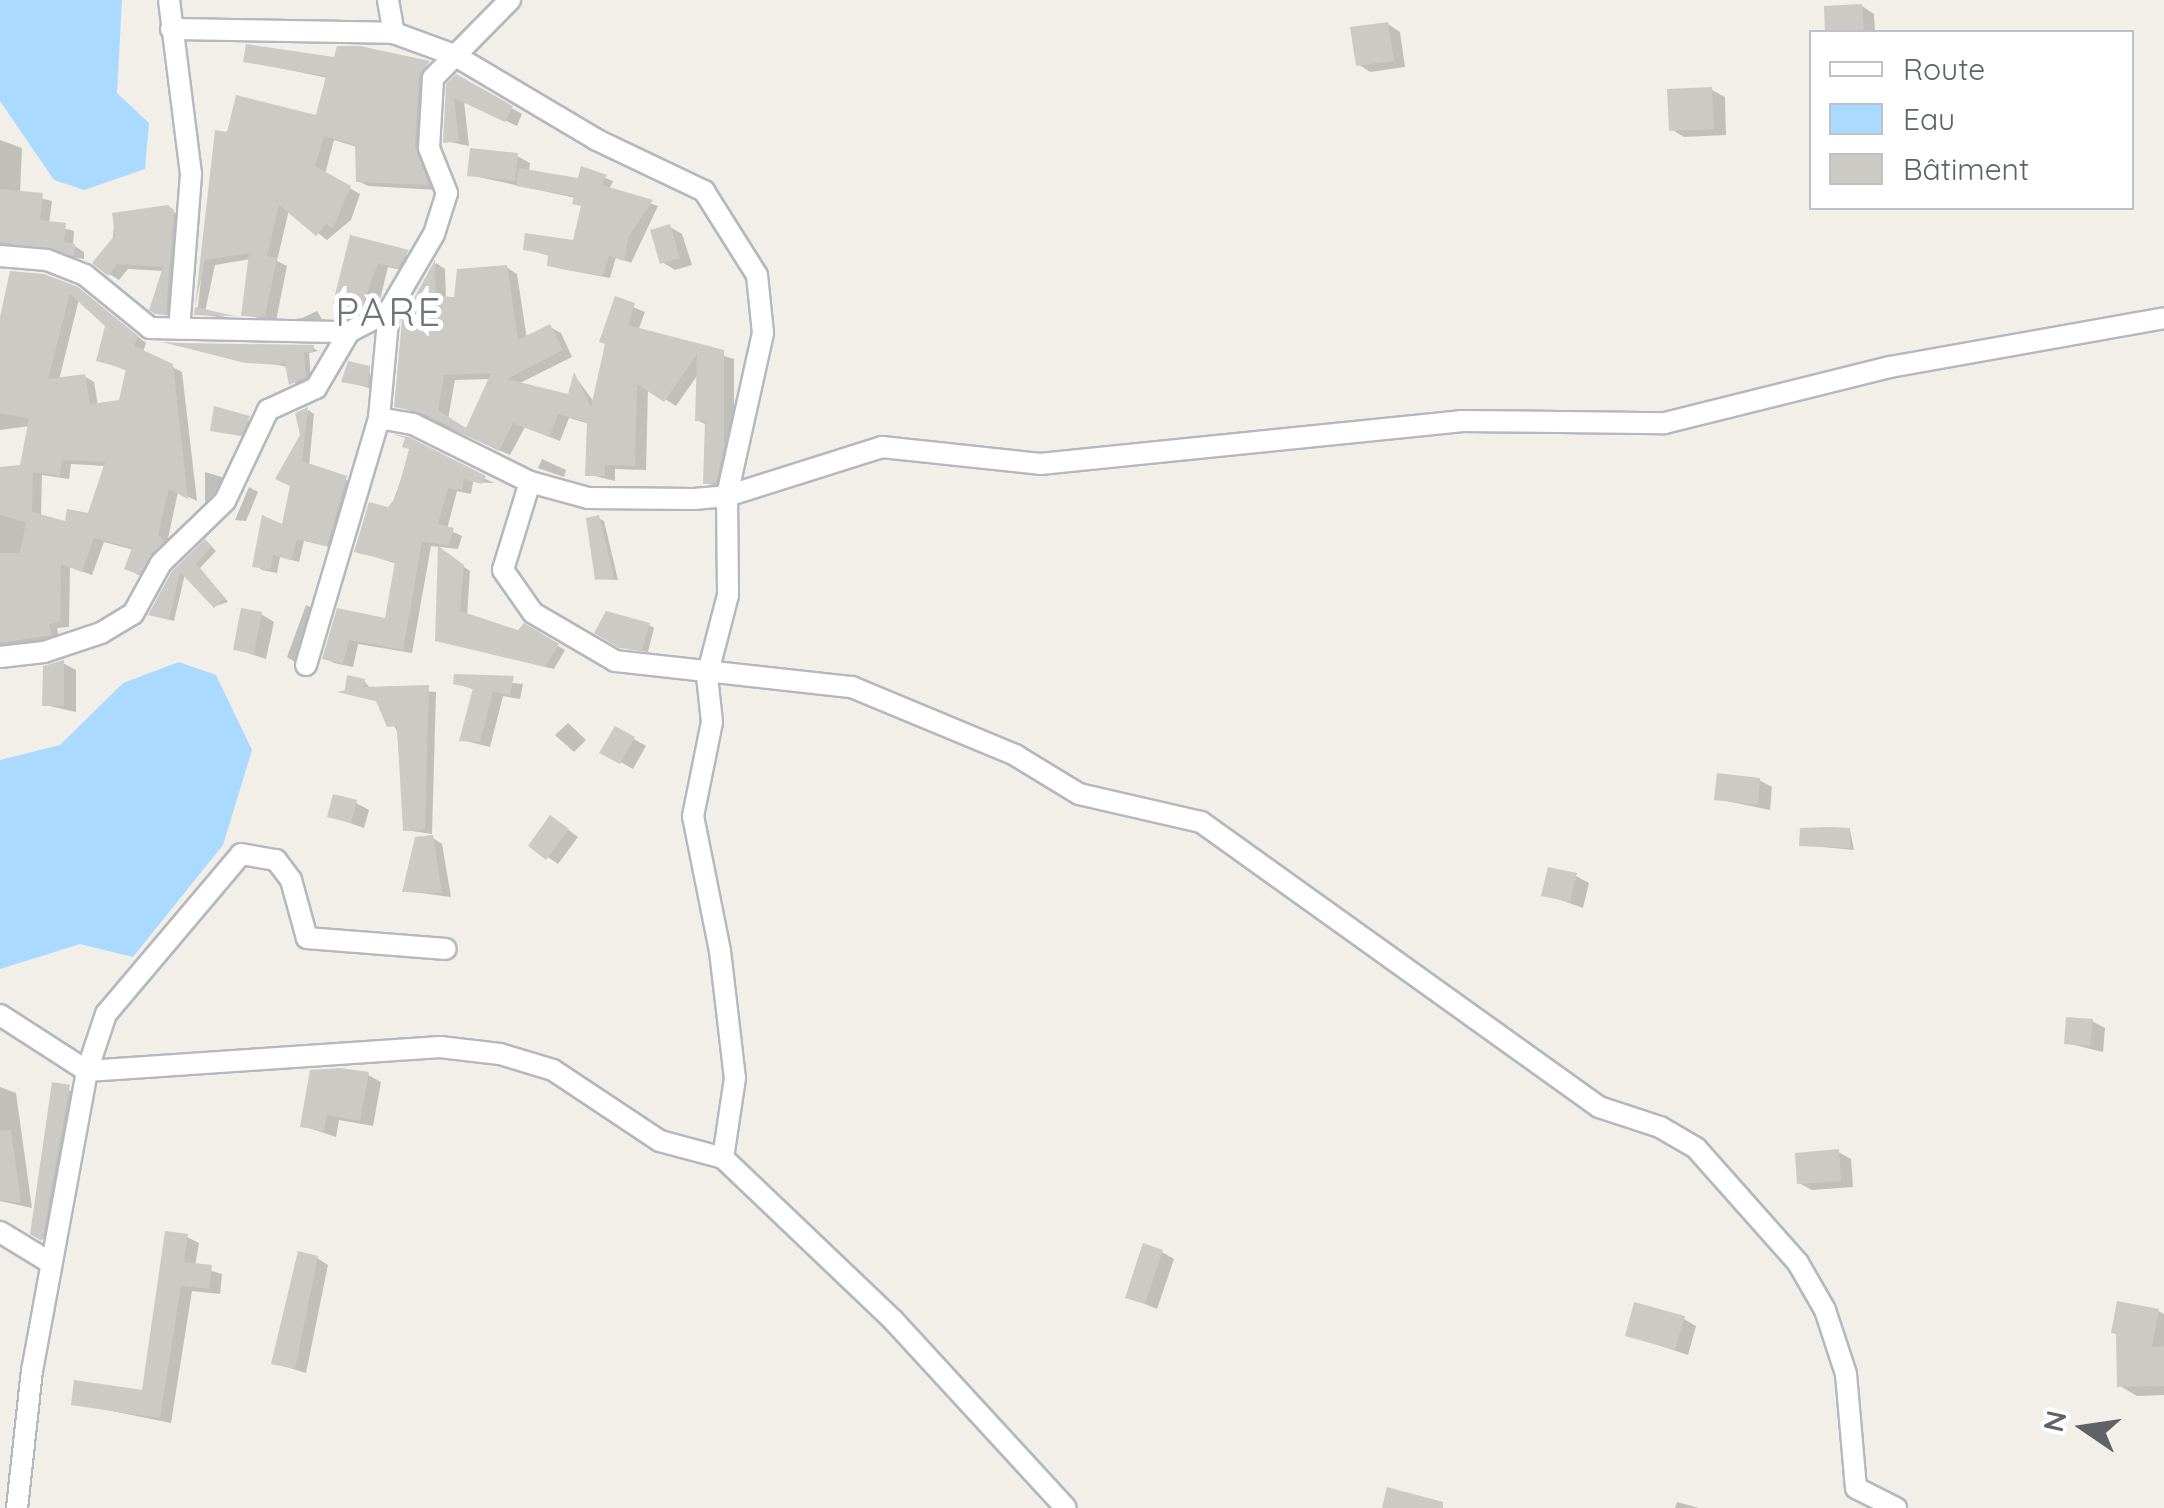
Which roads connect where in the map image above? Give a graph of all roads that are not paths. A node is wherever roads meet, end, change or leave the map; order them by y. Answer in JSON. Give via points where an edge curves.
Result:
{"nodes":[{"id":1,"x":169,"y":0,"type":"edge"},
{"id":2,"x":388,"y":0,"type":"edge"},
{"id":3,"x":510,"y":0,"type":"edge"},
{"id":4,"x":171,"y":29,"type":"junction"},
{"id":5,"x":394,"y":33,"type":"junction"},
{"id":6,"x":454,"y":55,"type":"junction"},
{"id":7,"x":0,"y":256,"type":"edge"},
{"id":8,"x":389,"y":311,"type":"junction"},
{"id":9,"x":2164,"y":318,"type":"edge"},
{"id":10,"x":179,"y":330,"type":"junction"},
{"id":11,"x":349,"y":332,"type":"junction"},
{"id":12,"x":379,"y":418,"type":"junction"},
{"id":13,"x":530,"y":482,"type":"junction"},
{"id":14,"x":727,"y":496,"type":"junction"},
{"id":15,"x":0,"y":657,"type":"edge"},
{"id":16,"x":306,"y":665,"type":"dead end"},
{"id":17,"x":707,"y":676,"type":"junction"},
{"id":18,"x":446,"y":949,"type":"dead end"},
{"id":19,"x":0,"y":1015,"type":"edge"},
{"id":20,"x":87,"y":1071,"type":"junction"},
{"id":21,"x":723,"y":1158,"type":"junction"},
{"id":22,"x":0,"y":1232,"type":"edge"},
{"id":23,"x":51,"y":1263,"type":"junction"},
{"id":24,"x":17,"y":1508,"type":"edge"},
{"id":25,"x":1066,"y":1508,"type":"edge"},
{"id":26,"x":1896,"y":1508,"type":"edge"}],
"edges":[{"from":1,"to":4,"type":"street"},
{"from":2,"to":5,"type":"street"},
{"from":3,"to":6,"type":"street"},
{"from":4,"to":5,"type":"street"},
{"from":4,"to":10,"type":"street","via":[[191,174]]},
{"from":5,"to":6,"type":"street"},
{"from":6,"to":8,"type":"street","via":[[432,78],[428,110],[430,148],[447,193],[424,257]]},
{"from":6,"to":14,"type":"street","via":[[596,140],[704,190],[758,275],[762,332]]},
{"from":7,"to":10,"type":"street","via":[[47,260],[86,275],[150,328]]},
{"from":8,"to":11,"type":"street"},
{"from":8,"to":12,"type":"street"},
{"from":9,"to":14,"type":"street","via":[[1890,367],[1665,422],[1461,421],[1040,464],[882,446]]},
{"from":10,"to":11,"type":"street"},
{"from":11,"to":15,"type":"street","via":[[316,388],[268,410],[225,502],[161,563],[133,614],[44,652]]},
{"from":12,"to":13,"type":"street","via":[[437,434]]},
{"from":12,"to":16,"type":"street"},
{"from":13,"to":14,"type":"street","via":[[613,502]]},
{"from":13,"to":17,"type":"street","via":[[504,570],[533,613],[615,662]]},
{"from":14,"to":17,"type":"street","via":[[728,595]]},
{"from":17,"to":21,"type":"street","via":[[712,722],[693,816],[720,951],[735,1078]]},
{"from":17,"to":26,"type":"street","via":[[802,677],[852,688],[968,733],[1079,794],[1202,822],[1598,1107],[1660,1127],[1696,1148],[1798,1263],[1825,1310],[1846,1374],[1856,1488]]},
{"from":18,"to":20,"type":"street","via":[[306,938],[291,880],[276,860],[241,854],[106,1014]]},
{"from":19,"to":20,"type":"street"},
{"from":20,"to":21,"type":"street","via":[[440,1047],[500,1054],[553,1070],[660,1141]]},
{"from":20,"to":23,"type":"street"},
{"from":21,"to":25,"type":"street","via":[[894,1320]]},
{"from":22,"to":23,"type":"street"},
{"from":23,"to":24,"type":"street"}]}
